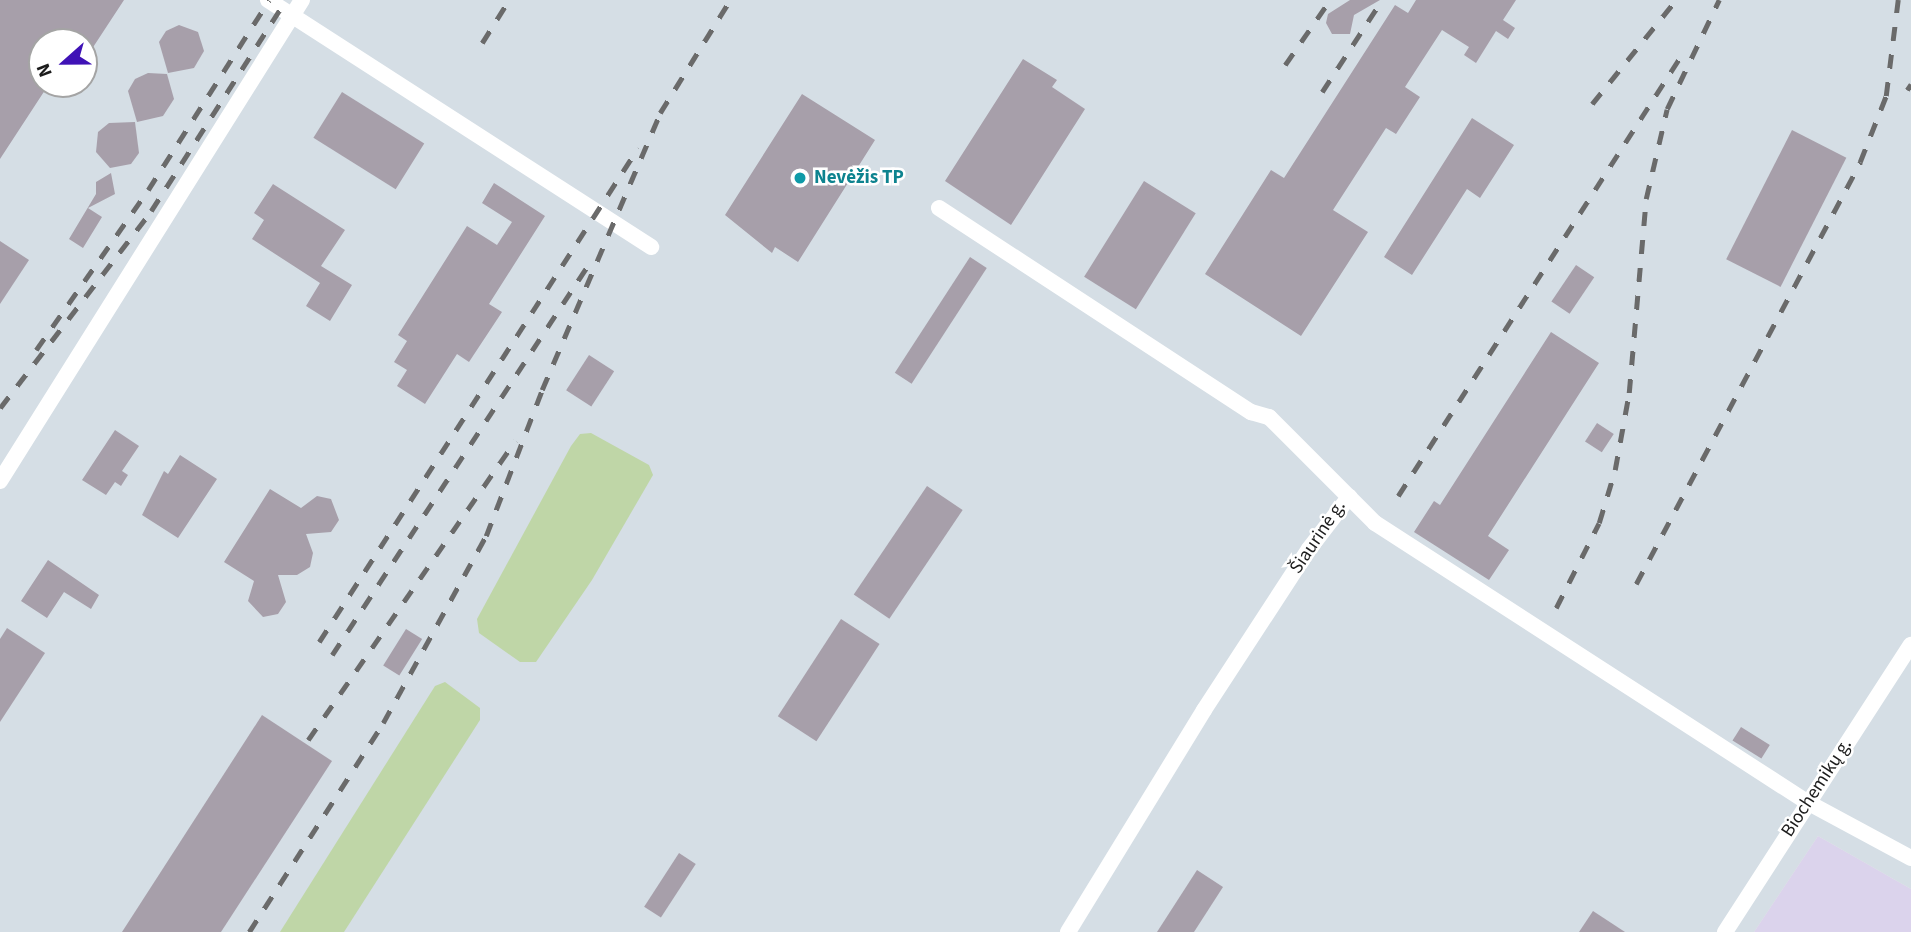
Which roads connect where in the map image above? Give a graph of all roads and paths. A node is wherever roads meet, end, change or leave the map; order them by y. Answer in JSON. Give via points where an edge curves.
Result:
{"nodes":[{"id":1,"x":268,"y":0,"type":"edge"},
{"id":2,"x":302,"y":0,"type":"edge"},
{"id":3,"x":292,"y":15,"type":"junction"},
{"id":4,"x":939,"y":208,"type":"dead end"},
{"id":5,"x":652,"y":247,"type":"dead end"},
{"id":6,"x":0,"y":481,"type":"edge"},
{"id":7,"x":1349,"y":497,"type":"junction"},
{"id":8,"x":1911,"y":645,"type":"edge"},
{"id":9,"x":1807,"y":802,"type":"junction"},
{"id":10,"x":1911,"y":858,"type":"edge"},
{"id":11,"x":1068,"y":932,"type":"edge"},
{"id":12,"x":1725,"y":932,"type":"edge"}],
"edges":[{"from":1,"to":3,"type":"street"},
{"from":2,"to":3,"type":"street"},
{"from":3,"to":5,"type":"street"},
{"from":3,"to":6,"type":"street"},
{"from":4,"to":7,"type":"street","name":"Šiaurinė g.","via":[[1251,412],[1269,417]]},
{"from":7,"to":9,"type":"street","via":[[1375,523],[1489,599]]},
{"from":7,"to":11,"type":"street","name":"Šiaurinė g.","via":[[1309,549],[1204,710]]},
{"from":8,"to":9,"type":"street","name":"Biochemikų g."},
{"from":9,"to":10,"type":"street"},
{"from":9,"to":12,"type":"street","name":"Biochemikų g."}]}
